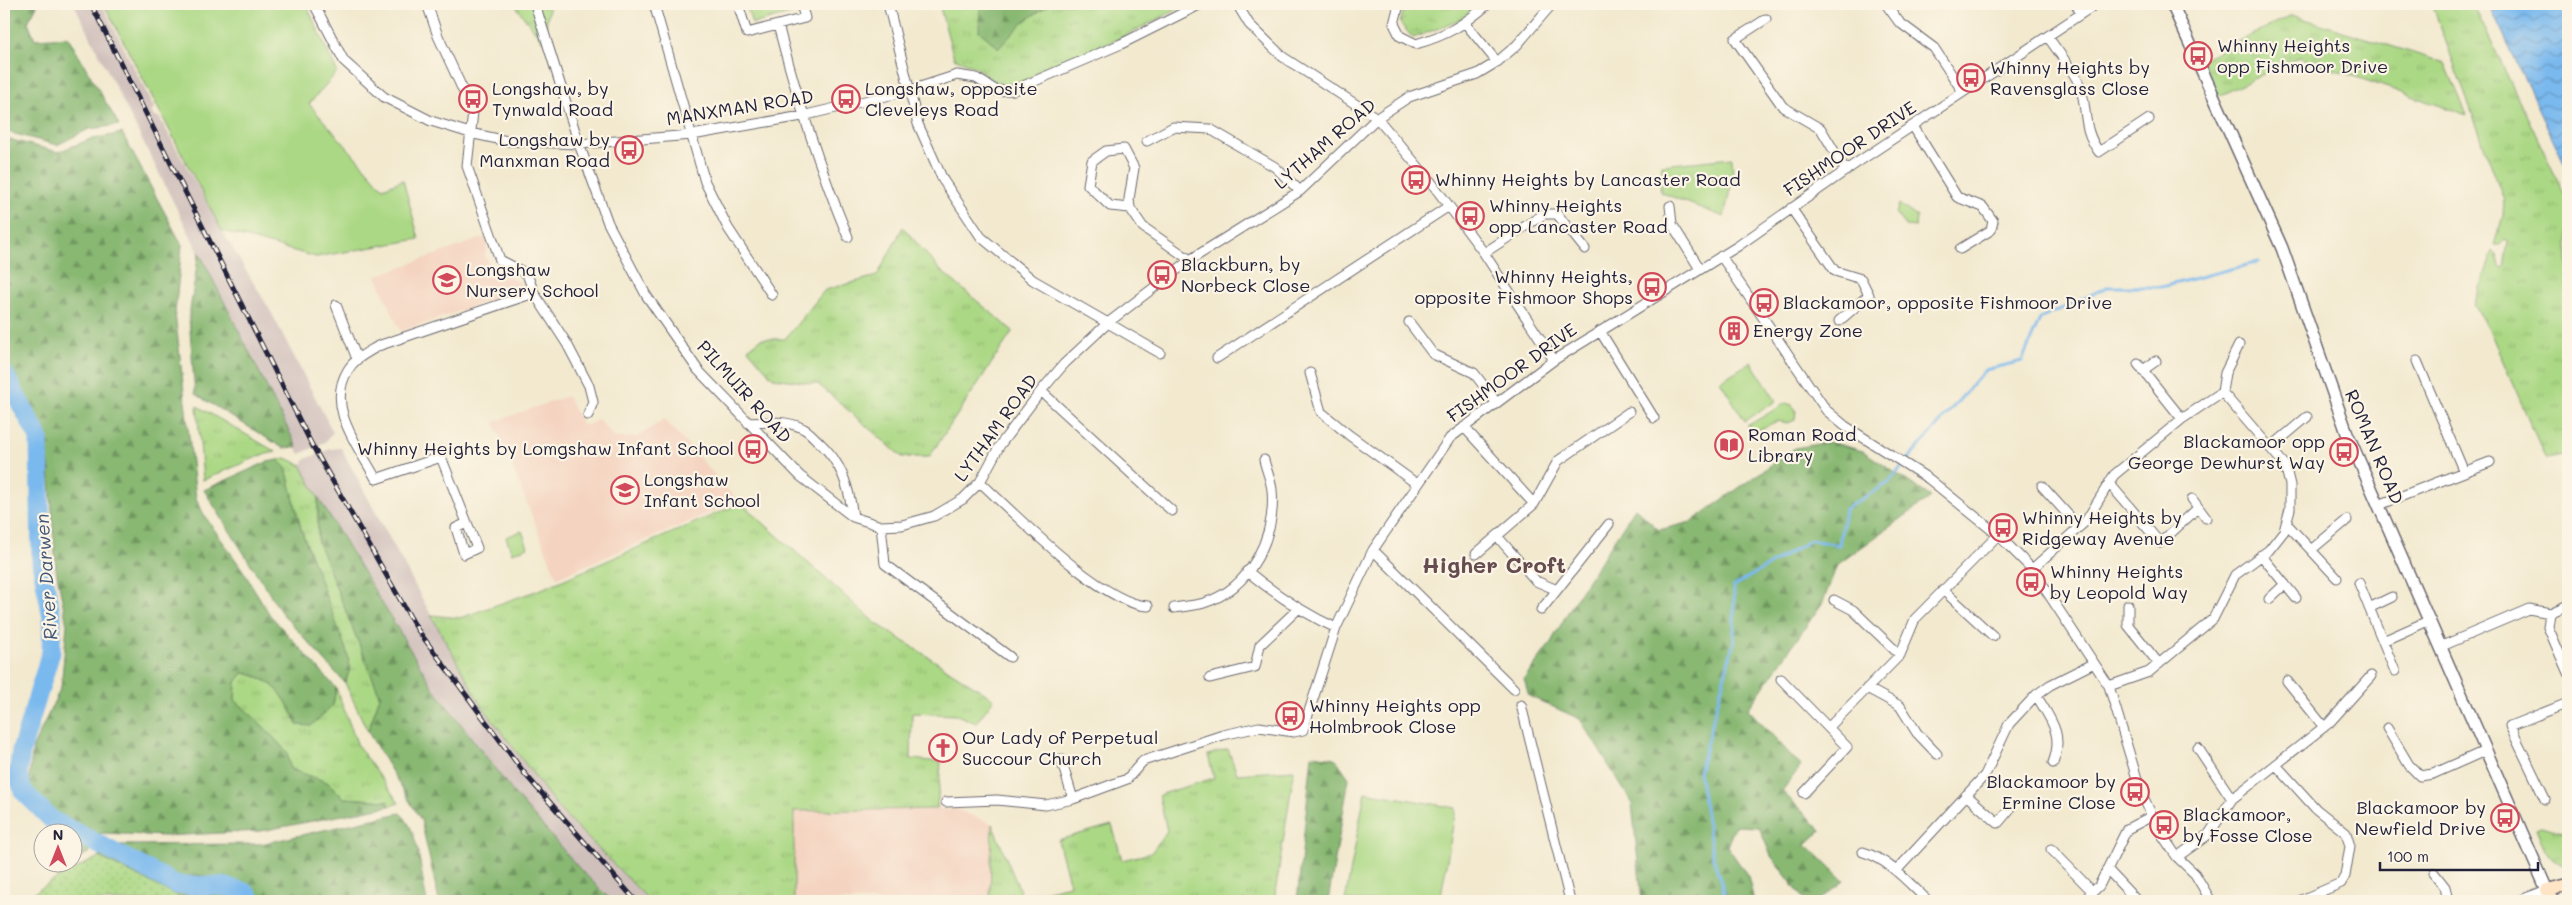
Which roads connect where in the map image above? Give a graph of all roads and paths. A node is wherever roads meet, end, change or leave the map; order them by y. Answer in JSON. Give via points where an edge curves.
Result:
{"nodes":[{"id":1,"x":314,"y":4,"type":"edge"},
{"id":2,"x":427,"y":4,"type":"edge"},
{"id":3,"x":535,"y":4,"type":"edge"},
{"id":4,"x":654,"y":4,"type":"edge"},
{"id":5,"x":738,"y":4,"type":"edge"},
{"id":6,"x":801,"y":4,"type":"edge"},
{"id":7,"x":888,"y":4,"type":"edge"},
{"id":8,"x":1201,"y":4,"type":"edge"},
{"id":9,"x":1237,"y":4,"type":"edge"},
{"id":10,"x":1399,"y":4,"type":"edge"},
{"id":11,"x":1488,"y":4,"type":"edge"},
{"id":12,"x":1552,"y":4,"type":"edge"},
{"id":13,"x":1886,"y":4,"type":"edge"},
{"id":14,"x":2076,"y":4,"type":"edge"},
{"id":15,"x":2096,"y":4,"type":"edge"},
{"id":16,"x":2172,"y":4,"type":"edge"},
{"id":17,"x":2082,"y":14,"type":"junction"},
{"id":18,"x":1766,"y":19,"type":"dead end"},
{"id":19,"x":1466,"y":24,"type":"junction"},
{"id":20,"x":778,"y":25,"type":"junction"},
{"id":21,"x":2048,"y":37,"type":"junction"},
{"id":22,"x":1497,"y":62,"type":"junction"},
{"id":23,"x":911,"y":90,"type":"junction"},
{"id":24,"x":1963,"y":92,"type":"junction"},
{"id":25,"x":802,"y":116,"type":"junction"},
{"id":26,"x":1377,"y":118,"type":"junction"},
{"id":27,"x":2149,"y":119,"type":"dead end"},
{"id":28,"x":1913,"y":126,"type":"junction"},
{"id":29,"x":470,"y":133,"type":"junction"},
{"id":30,"x":692,"y":135,"type":"junction"},
{"id":31,"x":1147,"y":141,"type":"dead end"},
{"id":32,"x":579,"y":144,"type":"junction"},
{"id":33,"x":1846,"y":171,"type":"junction"},
{"id":34,"x":1300,"y":192,"type":"junction"},
{"id":35,"x":1449,"y":206,"type":"junction"},
{"id":36,"x":1670,"y":206,"type":"dead end"},
{"id":37,"x":1130,"y":208,"type":"junction"},
{"id":38,"x":1791,"y":208,"type":"junction"},
{"id":39,"x":848,"y":237,"type":"dead end"},
{"id":40,"x":1585,"y":249,"type":"dead end"},
{"id":41,"x":1960,"y":249,"type":"dead end"},
{"id":42,"x":1484,"y":253,"type":"junction"},
{"id":43,"x":1721,"y":256,"type":"junction"},
{"id":44,"x":1190,"y":260,"type":"junction"},
{"id":45,"x":1700,"y":269,"type":"junction"},
{"id":46,"x":534,"y":293,"type":"junction"},
{"id":47,"x":772,"y":295,"type":"dead end"},
{"id":48,"x":336,"y":305,"type":"dead end"},
{"id":49,"x":1839,"y":321,"type":"dead end"},
{"id":50,"x":1109,"y":322,"type":"junction"},
{"id":51,"x":1409,"y":322,"type":"dead end"},
{"id":52,"x":1600,"y":331,"type":"junction"},
{"id":53,"x":2239,"y":345,"type":"dead end"},
{"id":54,"x":1160,"y":353,"type":"dead end"},
{"id":55,"x":1217,"y":358,"type":"dead end"},
{"id":56,"x":357,"y":359,"type":"junction"},
{"id":57,"x":1554,"y":360,"type":"junction"},
{"id":58,"x":2156,"y":361,"type":"dead end"},
{"id":59,"x":2417,"y":361,"type":"dead end"},
{"id":60,"x":1310,"y":373,"type":"dead end"},
{"id":61,"x":1041,"y":391,"type":"junction"},
{"id":62,"x":2222,"y":392,"type":"junction"},
{"id":63,"x":1496,"y":402,"type":"junction"},
{"id":64,"x":1629,"y":412,"type":"dead end"},
{"id":65,"x":588,"y":415,"type":"dead end"},
{"id":66,"x":2307,"y":417,"type":"dead end"},
{"id":67,"x":1654,"y":418,"type":"dead end"},
{"id":68,"x":2182,"y":419,"type":"junction"},
{"id":69,"x":748,"y":423,"type":"junction"},
{"id":70,"x":1464,"y":427,"type":"junction"},
{"id":71,"x":2270,"y":448,"type":"junction"},
{"id":72,"x":1264,"y":460,"type":"dead end"},
{"id":73,"x":2490,"y":462,"type":"dead end"},
{"id":74,"x":2464,"y":472,"type":"junction"},
{"id":75,"x":980,"y":482,"type":"junction"},
{"id":76,"x":2109,"y":483,"type":"junction"},
{"id":77,"x":1417,"y":484,"type":"junction"},
{"id":78,"x":2042,"y":486,"type":"dead end"},
{"id":79,"x":2192,"y":499,"type":"dead end"},
{"id":80,"x":1534,"y":504,"type":"junction"},
{"id":81,"x":2379,"y":505,"type":"junction"},
{"id":82,"x":2198,"y":508,"type":"junction"},
{"id":83,"x":1172,"y":511,"type":"dead end"},
{"id":84,"x":853,"y":517,"type":"junction"},
{"id":85,"x":2206,"y":518,"type":"dead end"},
{"id":86,"x":2347,"y":520,"type":"dead end"},
{"id":87,"x":468,"y":523,"type":"dead end"},
{"id":88,"x":2286,"y":523,"type":"junction"},
{"id":89,"x":1609,"y":524,"type":"dead end"},
{"id":90,"x":881,"y":526,"type":"junction"},
{"id":91,"x":2079,"y":527,"type":"junction"},
{"id":92,"x":1998,"y":535,"type":"junction"},
{"id":93,"x":1497,"y":536,"type":"junction"},
{"id":94,"x":1373,"y":550,"type":"junction"},
{"id":95,"x":2311,"y":550,"type":"junction"},
{"id":96,"x":1476,"y":554,"type":"dead end"},
{"id":97,"x":2261,"y":556,"type":"junction"},
{"id":98,"x":2032,"y":569,"type":"junction"},
{"id":99,"x":1247,"y":571,"type":"junction"},
{"id":100,"x":2337,"y":578,"type":"dead end"},
{"id":101,"x":2358,"y":583,"type":"dead end"},
{"id":102,"x":2285,"y":584,"type":"junction"},
{"id":103,"x":1557,"y":590,"type":"junction"},
{"id":104,"x":1944,"y":590,"type":"junction"},
{"id":105,"x":2392,"y":597,"type":"dead end"},
{"id":106,"x":2296,"y":598,"type":"dead end"},
{"id":107,"x":2269,"y":599,"type":"dead end"},
{"id":108,"x":1834,"y":600,"type":"dead end"},
{"id":109,"x":2128,"y":605,"type":"dead end"},
{"id":110,"x":2568,"y":605,"type":"edge"},
{"id":111,"x":1148,"y":606,"type":"dead end"},
{"id":112,"x":1174,"y":608,"type":"dead end"},
{"id":113,"x":1299,"y":608,"type":"junction"},
{"id":114,"x":2369,"y":608,"type":"junction"},
{"id":115,"x":1541,"y":610,"type":"dead end"},
{"id":116,"x":2550,"y":613,"type":"junction"},
{"id":117,"x":2430,"y":620,"type":"junction"},
{"id":118,"x":1336,"y":628,"type":"junction"},
{"id":119,"x":1993,"y":636,"type":"dead end"},
{"id":120,"x":2382,"y":641,"type":"junction"},
{"id":121,"x":2442,"y":646,"type":"junction"},
{"id":122,"x":1900,"y":655,"type":"junction"},
{"id":123,"x":1010,"y":657,"type":"dead end"},
{"id":124,"x":2094,"y":663,"type":"junction"},
{"id":125,"x":2159,"y":664,"type":"junction"},
{"id":126,"x":2395,"y":671,"type":"dead end"},
{"id":127,"x":2568,"y":673,"type":"edge"},
{"id":128,"x":2371,"y":676,"type":"dead end"},
{"id":129,"x":1210,"y":678,"type":"dead end"},
{"id":130,"x":1781,"y":679,"type":"dead end"},
{"id":131,"x":2287,"y":681,"type":"dead end"},
{"id":132,"x":2109,"y":686,"type":"junction"},
{"id":133,"x":1867,"y":688,"type":"junction"},
{"id":134,"x":1514,"y":689,"type":"dead end"},
{"id":135,"x":2036,"y":695,"type":"junction"},
{"id":136,"x":2568,"y":703,"type":"edge"},
{"id":137,"x":1521,"y":705,"type":"dead end"},
{"id":138,"x":1829,"y":727,"type":"junction"},
{"id":139,"x":2324,"y":727,"type":"junction"},
{"id":140,"x":2387,"y":728,"type":"dead end"},
{"id":141,"x":2198,"y":748,"type":"dead end"},
{"id":142,"x":2487,"y":750,"type":"junction"},
{"id":143,"x":1937,"y":754,"type":"dead end"},
{"id":144,"x":1061,"y":759,"type":"dead end"},
{"id":145,"x":2053,"y":763,"type":"dead end"},
{"id":146,"x":2278,"y":766,"type":"junction"},
{"id":147,"x":1804,"y":793,"type":"dead end"},
{"id":148,"x":1966,"y":795,"type":"junction"},
{"id":149,"x":1073,"y":798,"type":"junction"},
{"id":150,"x":2232,"y":799,"type":"junction"},
{"id":151,"x":2545,"y":799,"type":"dead end"},
{"id":152,"x":946,"y":802,"type":"dead end"},
{"id":153,"x":2009,"y":810,"type":"dead end"},
{"id":154,"x":2152,"y":816,"type":"junction"},
{"id":155,"x":2051,"y":849,"type":"dead end"},
{"id":156,"x":1863,"y":852,"type":"dead end"},
{"id":157,"x":2177,"y":857,"type":"junction"},
{"id":158,"x":2107,"y":869,"type":"junction"},
{"id":159,"x":1896,"y":871,"type":"junction"},
{"id":160,"x":2434,"y":873,"type":"dead end"},
{"id":161,"x":2568,"y":885,"type":"edge"},
{"id":162,"x":2093,"y":892,"type":"junction"},
{"id":163,"x":2549,"y":895,"type":"edge"},
{"id":164,"x":1927,"y":900,"type":"dead end"},
{"id":165,"x":1570,"y":901,"type":"edge"},
{"id":166,"x":2083,"y":901,"type":"edge"},
{"id":167,"x":2137,"y":901,"type":"edge"},
{"id":168,"x":2211,"y":901,"type":"edge"},
{"id":169,"x":2299,"y":901,"type":"edge"},
{"id":170,"x":2448,"y":901,"type":"edge"},
{"id":171,"x":2518,"y":901,"type":"edge"}],
"edges":[{"from":1,"to":29,"type":"street","name":"MANXMAN ROAD","via":[[344,61],[384,97],[431,121]]},
{"from":2,"to":29,"type":"street","via":[[473,112]]},
{"from":3,"to":32,"type":"street","name":"PILMUIR ROAD"},
{"from":4,"to":30,"type":"street"},
{"from":5,"to":20,"type":"street","via":[[747,33]]},
{"from":6,"to":20,"type":"street","via":[[805,18]]},
{"from":7,"to":23,"type":"street"},
{"from":8,"to":23,"type":"street","name":"MANXMAN ROAD","via":[[1121,44],[1014,90],[996,90],[976,78],[957,75]]},
{"from":9,"to":26,"type":"street","via":[[1249,24],[1283,57]]},
{"from":10,"to":19,"type":"street","via":[[1394,24],[1400,36],[1416,44]]},
{"from":11,"to":19,"type":"street"},
{"from":12,"to":22,"type":"street","name":"LYTHAM ROAD","via":[[1517,45]]},
{"from":13,"to":24,"type":"street","via":[[1899,22],[1934,48]]},
{"from":14,"to":17,"type":"street"},
{"from":15,"to":17,"type":"street","name":"FISHMOOR DRIVE"},
{"from":16,"to":81,"type":"street","name":"ROMAN ROAD","via":[[2282,248],[2347,433]]},
{"from":17,"to":21,"type":"street","name":"FISHMOOR DRIVE"},
{"from":18,"to":33,"type":"street","via":[[1735,39],[1783,107],[1821,129]]},
{"from":19,"to":22,"type":"street"},
{"from":20,"to":25,"type":"street"},
{"from":21,"to":24,"type":"street","name":"FISHMOOR DRIVE"},
{"from":21,"to":27,"type":"street","via":[[2081,88],[2090,140],[2099,152]]},
{"from":22,"to":26,"type":"street","name":"LYTHAM ROAD","via":[[1477,74],[1409,97]]},
{"from":23,"to":25,"type":"street","name":"MANXMAN ROAD"},
{"from":23,"to":50,"type":"street","via":[[918,124],[943,180],[981,236],[1033,280]]},
{"from":24,"to":28,"type":"street","name":"FISHMOOR DRIVE"},
{"from":25,"to":30,"type":"street","name":"MANXMAN ROAD"},
{"from":25,"to":39,"type":"street"},
{"from":26,"to":34,"type":"street","name":"LYTHAM ROAD"},
{"from":26,"to":35,"type":"street"},
{"from":28,"to":33,"type":"street","name":"FISHMOOR DRIVE"},
{"from":28,"to":41,"type":"street","via":[[1957,197],[1983,207],[1993,221],[1991,230]]},
{"from":29,"to":32,"type":"street","name":"MANXMAN ROAD","via":[[508,141]]},
{"from":29,"to":46,"type":"street","via":[[467,166],[500,260],[527,274]]},
{"from":30,"to":32,"type":"street","name":"MANXMAN ROAD"},
{"from":30,"to":47,"type":"street","via":[[705,182],[728,228]]},
{"from":31,"to":34,"type":"street","via":[[1173,127],[1210,129],[1274,167]]},
{"from":32,"to":69,"type":"street","name":"PILMUIR ROAD","via":[[608,223],[646,295],[698,370]]},
{"from":33,"to":38,"type":"street","name":"FISHMOOR DRIVE"},
{"from":34,"to":44,"type":"street","name":"LYTHAM ROAD"},
{"from":35,"to":42,"type":"street"},
{"from":35,"to":55,"type":"street"},
{"from":36,"to":45,"type":"street","via":[[1672,224]]},
{"from":37,"to":37,"type":"street","via":[[1134,168],[1124,149],[1106,151],[1092,161],[1088,185],[1110,206]]},
{"from":37,"to":44,"type":"street","via":[[1144,227]]},
{"from":38,"to":43,"type":"street","name":"FISHMOOR DRIVE"},
{"from":38,"to":49,"type":"street","via":[[1834,271],[1861,279],[1869,295]]},
{"from":40,"to":42,"type":"street","via":[[1557,214],[1544,214]]},
{"from":42,"to":57,"type":"street"},
{"from":43,"to":45,"type":"street","name":"FISHMOOR DRIVE"},
{"from":43,"to":92,"type":"street","via":[[1826,410],[1845,426],[1929,479]]},
{"from":44,"to":50,"type":"street","name":"LYTHAM ROAD"},
{"from":45,"to":52,"type":"street","name":"FISHMOOR DRIVE"},
{"from":46,"to":56,"type":"street","via":[[378,346]]},
{"from":46,"to":65,"type":"street","via":[[589,386],[593,402]]},
{"from":48,"to":56,"type":"street"},
{"from":50,"to":54,"type":"street"},
{"from":50,"to":61,"type":"street","name":"LYTHAM ROAD","via":[[1064,364]]},
{"from":51,"to":63,"type":"street","via":[[1433,354],[1474,373]]},
{"from":52,"to":57,"type":"street","name":"FISHMOOR DRIVE"},
{"from":52,"to":67,"type":"street"},
{"from":53,"to":62,"type":"street","via":[[2225,373]]},
{"from":56,"to":87,"type":"street","via":[[348,370],[340,391],[342,416],[376,479],[441,457]]},
{"from":57,"to":63,"type":"street","name":"FISHMOOR DRIVE"},
{"from":58,"to":68,"type":"street","via":[[2140,367]]},
{"from":59,"to":74,"type":"street"},
{"from":60,"to":77,"type":"street","via":[[1321,412]]},
{"from":61,"to":75,"type":"street","name":"LYTHAM ROAD","via":[[1000,444]]},
{"from":61,"to":83,"type":"street"},
{"from":62,"to":68,"type":"street"},
{"from":62,"to":71,"type":"street"},
{"from":63,"to":70,"type":"street","name":"FISHMOOR DRIVE"},
{"from":64,"to":80,"type":"street","via":[[1558,461]]},
{"from":66,"to":71,"type":"street"},
{"from":68,"to":76,"type":"street","via":[[2114,475]]},
{"from":69,"to":84,"type":"street","name":"PILMUIR ROAD","via":[[800,476]]},
{"from":69,"to":84,"type":"street","via":[[776,422],[804,429],[841,468],[850,491]]},
{"from":70,"to":77,"type":"street","name":"FISHMOOR DRIVE","via":[[1450,438]]},
{"from":70,"to":80,"type":"street"},
{"from":71,"to":88,"type":"street","via":[[2285,465],[2290,485]]},
{"from":72,"to":99,"type":"street","via":[[1272,489],[1271,527],[1257,560]]},
{"from":73,"to":74,"type":"street"},
{"from":74,"to":81,"type":"street"},
{"from":75,"to":90,"type":"street","name":"LYTHAM ROAD","via":[[963,498],[934,516],[902,525]]},
{"from":75,"to":111,"type":"street","via":[[1068,562],[1116,596],[1137,606]]},
{"from":76,"to":82,"type":"street","via":[[2160,543]]},
{"from":76,"to":91,"type":"street"},
{"from":77,"to":94,"type":"street","name":"FISHMOOR DRIVE"},
{"from":78,"to":91,"type":"street"},
{"from":79,"to":82,"type":"street"},
{"from":80,"to":93,"type":"street"},
{"from":81,"to":117,"type":"street","name":"ROMAN ROAD"},
{"from":82,"to":85,"type":"street"},
{"from":84,"to":90,"type":"street","name":"PILMUIR ROAD"},
{"from":86,"to":95,"type":"street"},
{"from":88,"to":95,"type":"street"},
{"from":88,"to":97,"type":"street","via":[[2284,531]]},
{"from":89,"to":103,"type":"street"},
{"from":90,"to":123,"type":"street","via":[[885,564]]},
{"from":91,"to":98,"type":"street"},
{"from":92,"to":98,"type":"street"},
{"from":92,"to":104,"type":"street"},
{"from":93,"to":96,"type":"street"},
{"from":93,"to":103,"type":"street","via":[[1536,580]]},
{"from":94,"to":118,"type":"street","name":"FISHMOOR DRIVE"},
{"from":94,"to":134,"type":"street"},
{"from":95,"to":100,"type":"street"},
{"from":97,"to":102,"type":"street"},
{"from":97,"to":125,"type":"street","via":[[2234,575],[2214,618]]},
{"from":98,"to":124,"type":"street"},
{"from":99,"to":112,"type":"street","via":[[1233,587],[1205,602]]},
{"from":99,"to":113,"type":"street"},
{"from":101,"to":114,"type":"street"},
{"from":102,"to":106,"type":"street"},
{"from":102,"to":107,"type":"street"},
{"from":103,"to":115,"type":"street"},
{"from":104,"to":119,"type":"street"},
{"from":104,"to":122,"type":"street","via":[[1915,618]]},
{"from":105,"to":114,"type":"street"},
{"from":108,"to":122,"type":"street","via":[[1853,610]]},
{"from":109,"to":125,"type":"street","via":[[2128,625]]},
{"from":110,"to":116,"type":"street"},
{"from":113,"to":118,"type":"street"},
{"from":113,"to":129,"type":"street","via":[[1260,645],[1255,668]]},
{"from":114,"to":120,"type":"street"},
{"from":116,"to":121,"type":"street","via":[[2529,609]]},
{"from":116,"to":127,"type":"street","via":[[2548,627]]},
{"from":117,"to":120,"type":"street"},
{"from":117,"to":121,"type":"street","name":"ROMAN ROAD"},
{"from":118,"to":149,"type":"street","name":"FISHMOOR DRIVE","via":[[1301,732],[1259,727],[1223,735],[1143,761],[1127,778]]},
{"from":120,"to":126,"type":"street"},
{"from":121,"to":142,"type":"street","name":"ROMAN ROAD"},
{"from":122,"to":133,"type":"street"},
{"from":124,"to":132,"type":"street"},
{"from":124,"to":135,"type":"street"},
{"from":125,"to":132,"type":"street","via":[[2149,672]]},
{"from":128,"to":139,"type":"street"},
{"from":130,"to":138,"type":"street"},
{"from":131,"to":139,"type":"street"},
{"from":132,"to":154,"type":"street","via":[[2141,792]]},
{"from":133,"to":138,"type":"street"},
{"from":133,"to":143,"type":"street","via":[[1900,706],[1917,733]]},
{"from":135,"to":145,"type":"street","via":[[2055,728],[2058,748]]},
{"from":135,"to":148,"type":"street","via":[[2009,724],[1985,775]]},
{"from":136,"to":151,"type":"street","via":[[2510,726]]},
{"from":137,"to":165,"type":"street"},
{"from":138,"to":147,"type":"street","via":[[1847,747]]},
{"from":139,"to":146,"type":"street"},
{"from":140,"to":142,"type":"street","via":[[2409,765],[2420,776],[2433,774]]},
{"from":141,"to":150,"type":"street"},
{"from":142,"to":163,"type":"street","name":"ROMAN ROAD"},
{"from":144,"to":149,"type":"street"},
{"from":146,"to":150,"type":"street"},
{"from":146,"to":169,"type":"street","via":[[2316,808],[2346,833],[2350,846],[2341,883]]},
{"from":148,"to":153,"type":"street","via":[[1998,823]]},
{"from":148,"to":159,"type":"street"},
{"from":149,"to":152,"type":"street","via":[[1046,805],[997,800]]},
{"from":150,"to":157,"type":"street","via":[[2209,834]]},
{"from":154,"to":157,"type":"street"},
{"from":154,"to":158,"type":"street","via":[[2127,829]]},
{"from":155,"to":162,"type":"street"},
{"from":156,"to":159,"type":"street"},
{"from":157,"to":168,"type":"street","via":[[2194,874]]},
{"from":158,"to":162,"type":"street"},
{"from":158,"to":167,"type":"street"},
{"from":159,"to":164,"type":"street"},
{"from":160,"to":170,"type":"street","via":[[2445,887]]},
{"from":161,"to":163,"type":"main road"},
{"from":162,"to":166,"type":"street"},
{"from":163,"to":171,"type":"street"}]}
